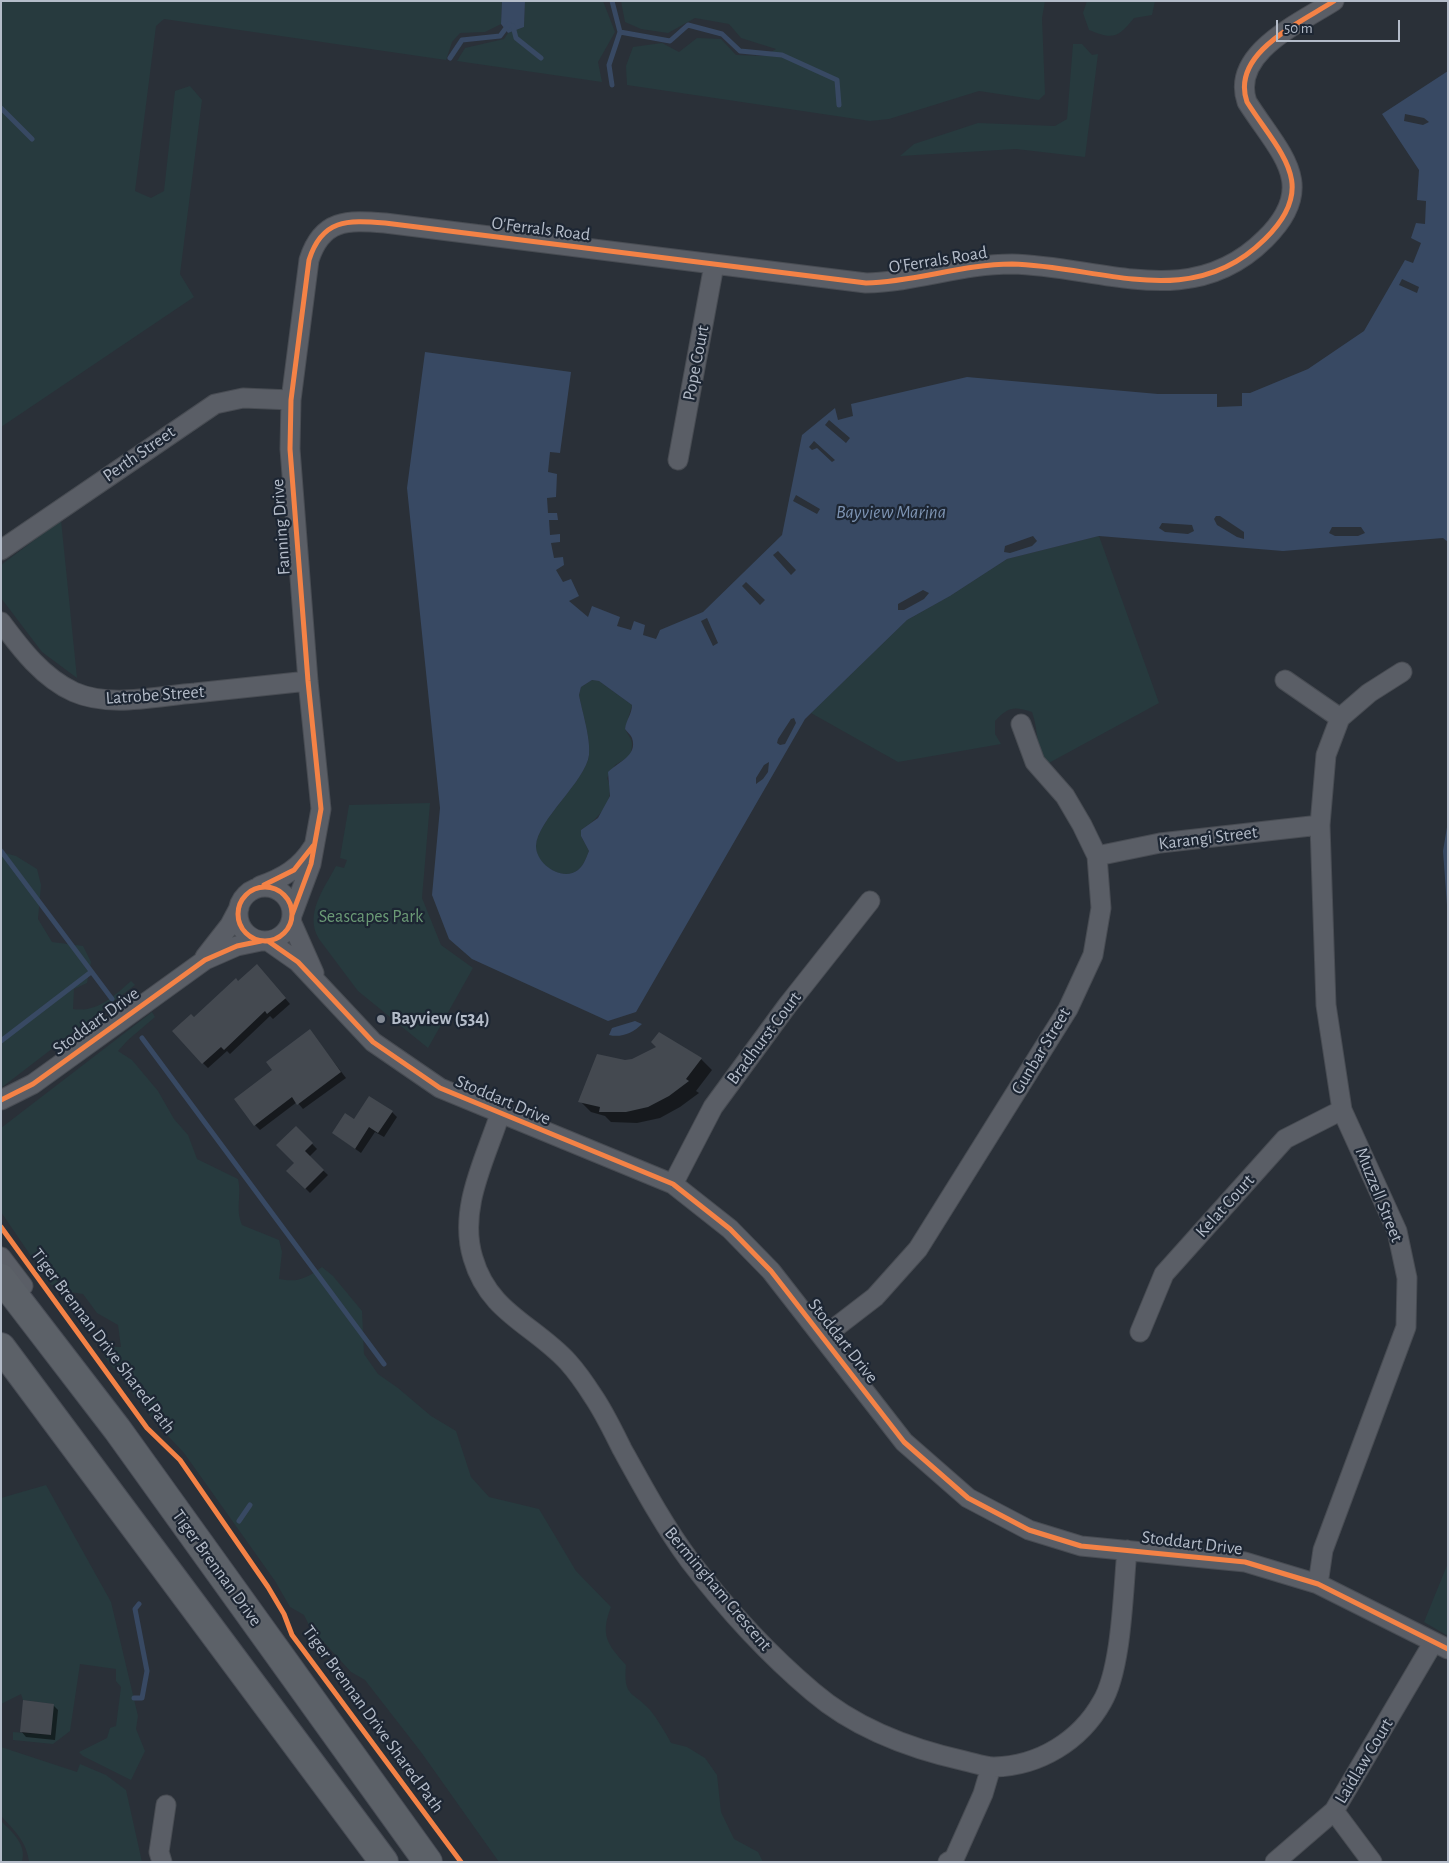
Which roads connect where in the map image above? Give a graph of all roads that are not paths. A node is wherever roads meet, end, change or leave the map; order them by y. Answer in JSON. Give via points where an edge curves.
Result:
{"nodes":[{"id":1,"x":1334,"y":1,"type":"edge"},
{"id":2,"x":332,"y":226,"type":"joint"},
{"id":3,"x":714,"y":265,"type":"junction"},
{"id":4,"x":291,"y":400,"type":"junction"},
{"id":5,"x":678,"y":460,"type":"dead end"},
{"id":6,"x":1,"y":550,"type":"edge"},
{"id":7,"x":1,"y":622,"type":"edge"},
{"id":8,"x":1402,"y":672,"type":"dead end"},
{"id":9,"x":1285,"y":680,"type":"dead end"},
{"id":10,"x":308,"y":681,"type":"junction"},
{"id":11,"x":1340,"y":718,"type":"junction"},
{"id":12,"x":1020,"y":724,"type":"dead end"},
{"id":13,"x":1320,"y":825,"type":"junction"},
{"id":14,"x":318,"y":834,"type":"junction"},
{"id":15,"x":1096,"y":856,"type":"junction"},
{"id":16,"x":257,"y":888,"type":"junction"},
{"id":17,"x":870,"y":901,"type":"dead end"},
{"id":18,"x":239,"y":908,"type":"junction"},
{"id":19,"x":292,"y":918,"type":"junction"},
{"id":20,"x":264,"y":941,"type":"junction"},
{"id":21,"x":187,"y":972,"type":"junction"},
{"id":22,"x":324,"y":990,"type":"junction"},
{"id":23,"x":33,"y":1084,"type":"junction"},
{"id":24,"x":1,"y":1100,"type":"edge"},
{"id":25,"x":1342,"y":1110,"type":"junction"},
{"id":26,"x":500,"y":1114,"type":"junction"},
{"id":27,"x":1,"y":1115,"type":"edge"},
{"id":28,"x":673,"y":1184,"type":"junction"},
{"id":29,"x":1,"y":1258,"type":"edge"},
{"id":30,"x":1,"y":1278,"type":"edge"},
{"id":31,"x":1140,"y":1332,"type":"dead end"},
{"id":32,"x":823,"y":1337,"type":"junction"},
{"id":33,"x":1,"y":1348,"type":"edge"},
{"id":34,"x":117,"y":1429,"type":"junction"},
{"id":35,"x":1127,"y":1550,"type":"junction"},
{"id":36,"x":1318,"y":1584,"type":"junction"},
{"id":37,"x":1440,"y":1646,"type":"edge"},
{"id":38,"x":992,"y":1767,"type":"junction"},
{"id":39,"x":166,"y":1805,"type":"dead end"},
{"id":40,"x":1334,"y":1812,"type":"junction"},
{"id":41,"x":162,"y":1862,"type":"edge"},
{"id":42,"x":384,"y":1862,"type":"edge"},
{"id":43,"x":428,"y":1862,"type":"edge"},
{"id":44,"x":948,"y":1862,"type":"edge"},
{"id":45,"x":1275,"y":1862,"type":"edge"},
{"id":46,"x":1372,"y":1862,"type":"edge"}],
"edges":[{"from":1,"to":3,"type":"street","name":"O'Ferrals Road","via":[[1260,50],[1248,68],[1243,84],[1247,102],[1287,165],[1294,192],[1287,214],[1276,228],[1260,245],[1222,270],[1192,279],[1162,281],[1022,265],[984,264],[894,282],[866,283]]},
{"from":2,"to":3,"type":"street","name":"O'Ferrals Road","via":[[352,222],[385,223]]},
{"from":2,"to":4,"type":"street","name":"Fanning Drive","via":[[315,243],[309,260]]},
{"from":3,"to":5,"type":"street","name":"Pope Court"},
{"from":4,"to":6,"type":"street","name":"Perth Street","via":[[243,398],[215,404]]},
{"from":4,"to":10,"type":"street","name":"Fanning Drive","via":[[291,479]]},
{"from":7,"to":10,"type":"street","name":"Latrobe Street","via":[[33,662],[52,678],[95,699]]},
{"from":8,"to":11,"type":"street","via":[[1369,693]]},
{"from":9,"to":11,"type":"street"},
{"from":10,"to":14,"type":"street","name":"Fanning Drive","via":[[321,795]]},
{"from":11,"to":13,"type":"street","name":"Muzzell Street","via":[[1326,755]]},
{"from":12,"to":15,"type":"street","name":"Gunbar Street","via":[[1035,762],[1065,796]]},
{"from":13,"to":15,"type":"street","name":"Karangi Street","via":[[1160,843]]},
{"from":13,"to":25,"type":"street","name":"Muzzell Street","via":[[1326,1005]]},
{"from":14,"to":16,"type":"street","name":"Fanning Drive","via":[[308,854],[294,870]]},
{"from":14,"to":19,"type":"street","name":"Fanning Drive","via":[[309,873]]},
{"from":15,"to":32,"type":"street","name":"Gunbar Street","via":[[1102,908],[1093,955],[1068,1009],[918,1249],[875,1298]]},
{"from":16,"to":18,"type":"street","via":[[244,896]]},
{"from":16,"to":19,"type":"street","via":[[270,887],[283,893],[291,904]]},
{"from":17,"to":28,"type":"street","name":"Bradhurst Court","via":[[712,1107]]},
{"from":18,"to":20,"type":"street","via":[[238,918],[244,931],[251,938]]},
{"from":18,"to":21,"type":"street","name":"Stoddart Drive","via":[[217,944]]},
{"from":19,"to":20,"type":"street","via":[[282,936]]},
{"from":19,"to":22,"type":"street","name":"Stoddart Drive","via":[[307,959]]},
{"from":20,"to":21,"type":"street","name":"Stoddart Drive","via":[[242,944],[219,953]]},
{"from":20,"to":22,"type":"street","name":"Stoddart Drive","via":[[298,962]]},
{"from":21,"to":23,"type":"street","name":"Stoddart Drive"},
{"from":22,"to":26,"type":"street","name":"Stoddart Drive","via":[[392,1057],[440,1088]]},
{"from":23,"to":24,"type":"street","name":"Stoddart Drive"},
{"from":23,"to":27,"type":"street","name":"Stoddart Drive"},
{"from":25,"to":31,"type":"street","name":"Kelat Court","via":[[1285,1139],[1164,1274]]},
{"from":25,"to":36,"type":"street","name":"Muzzell Street","via":[[1397,1231],[1407,1278],[1406,1327],[1323,1550]]},
{"from":26,"to":28,"type":"street","name":"Stoddart Drive"},
{"from":26,"to":38,"type":"street","name":"Bermingham Crescent","via":[[469,1205],[467,1234],[483,1284],[502,1309],[567,1362],[594,1398],[661,1519],[691,1562],[781,1664],[823,1700],[856,1722],[913,1747]]},
{"from":28,"to":32,"type":"street","name":"Stoddart Drive","via":[[730,1229],[771,1270]]},
{"from":29,"to":34,"type":"street","via":[[51,1324]]},
{"from":30,"to":34,"type":"main road","name":"Tiger Brennan Drive"},
{"from":32,"to":35,"type":"street","name":"Stoddart Drive","via":[[904,1442],[968,1498],[1029,1530],[1081,1546]]},
{"from":33,"to":42,"type":"main road"},
{"from":34,"to":43,"type":"main road","name":"Tiger Brennan Drive"},
{"from":35,"to":36,"type":"street","name":"Stoddart Drive","via":[[1245,1562]]},
{"from":35,"to":38,"type":"street","name":"Bermingham Crescent","via":[[1116,1666],[1103,1701],[1084,1728],[1063,1746],[1028,1762]]},
{"from":36,"to":37,"type":"street","name":"Stoddart Drive"},
{"from":37,"to":40,"type":"street","name":"Laidlaw Court"},
{"from":38,"to":44,"type":"street","via":[[954,1859]]},
{"from":39,"to":41,"type":"street","via":[[159,1852]]},
{"from":40,"to":45,"type":"street","name":"Laidlaw Court"},
{"from":40,"to":46,"type":"street"}]}
